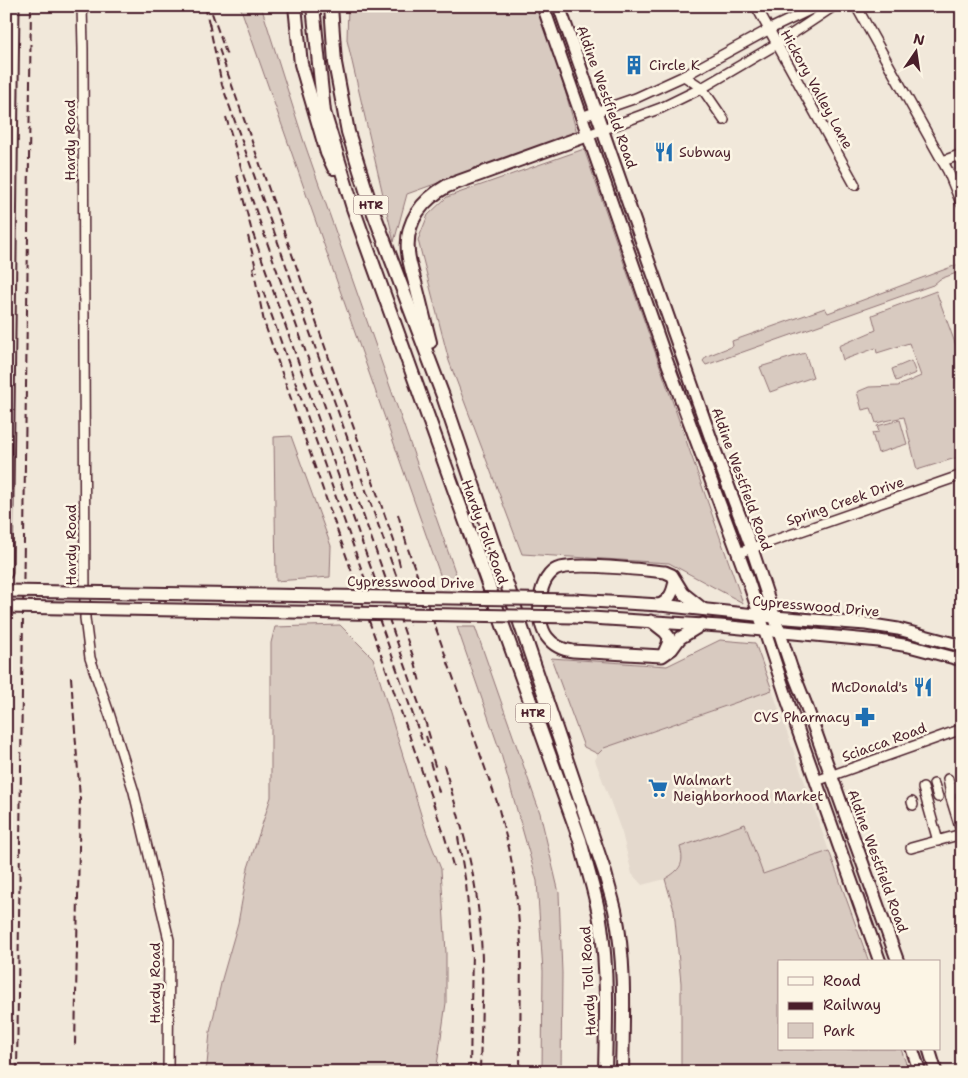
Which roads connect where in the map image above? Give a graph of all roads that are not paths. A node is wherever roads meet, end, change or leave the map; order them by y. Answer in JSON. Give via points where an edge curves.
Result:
{"nodes":[{"id":1,"x":13,"y":6,"type":"edge"},
{"id":2,"x":82,"y":6,"type":"edge"},
{"id":3,"x":295,"y":6,"type":"edge"},
{"id":4,"x":313,"y":6,"type":"edge"},
{"id":5,"x":331,"y":6,"type":"edge"},
{"id":6,"x":543,"y":6,"type":"edge"},
{"id":7,"x":559,"y":6,"type":"edge"},
{"id":8,"x":756,"y":6,"type":"edge"},
{"id":9,"x":818,"y":6,"type":"edge"},
{"id":10,"x":834,"y":6,"type":"edge"},
{"id":11,"x":856,"y":6,"type":"edge"},
{"id":12,"x":768,"y":30,"type":"junction"},
{"id":13,"x":777,"y":44,"type":"junction"},
{"id":14,"x":684,"y":76,"type":"junction"},
{"id":15,"x":702,"y":88,"type":"junction"},
{"id":16,"x":596,"y":112,"type":"junction"},
{"id":17,"x":581,"y":117,"type":"junction"},
{"id":18,"x":724,"y":120,"type":"dead end"},
{"id":19,"x":602,"y":130,"type":"junction"},
{"id":20,"x":588,"y":134,"type":"junction"},
{"id":21,"x":962,"y":154,"type":"edge"},
{"id":22,"x":943,"y":161,"type":"junction"},
{"id":23,"x":856,"y":185,"type":"dead end"},
{"id":24,"x":961,"y":203,"type":"edge"},
{"id":25,"x":353,"y":208,"type":"junction"},
{"id":26,"x":648,"y":256,"type":"junction"},
{"id":27,"x":632,"y":261,"type":"junction"},
{"id":28,"x":682,"y":354,"type":"junction"},
{"id":29,"x":666,"y":358,"type":"junction"},
{"id":30,"x":443,"y":396,"type":"junction"},
{"id":31,"x":716,"y":453,"type":"junction"},
{"id":32,"x":702,"y":457,"type":"junction"},
{"id":33,"x":962,"y":475,"type":"edge"},
{"id":34,"x":752,"y":549,"type":"junction"},
{"id":35,"x":738,"y":553,"type":"junction"},
{"id":36,"x":6,"y":557,"type":"edge"},
{"id":37,"x":6,"y":573,"type":"edge"},
{"id":38,"x":748,"y":580,"type":"junction"},
{"id":39,"x":675,"y":581,"type":"junction"},
{"id":40,"x":6,"y":591,"type":"edge"},
{"id":41,"x":660,"y":605,"type":"junction"},
{"id":42,"x":6,"y":607,"type":"edge"},
{"id":43,"x":703,"y":609,"type":"junction"},
{"id":44,"x":732,"y":612,"type":"junction"},
{"id":45,"x":759,"y":616,"type":"junction"},
{"id":46,"x":774,"y":617,"type":"junction"},
{"id":47,"x":651,"y":621,"type":"junction"},
{"id":48,"x":703,"y":624,"type":"junction"},
{"id":49,"x":764,"y":630,"type":"junction"},
{"id":50,"x":780,"y":631,"type":"junction"},
{"id":51,"x":808,"y":634,"type":"junction"},
{"id":52,"x":923,"y":635,"type":"junction"},
{"id":53,"x":962,"y":646,"type":"edge"},
{"id":54,"x":920,"y":649,"type":"junction"},
{"id":55,"x":662,"y":656,"type":"junction"},
{"id":56,"x":962,"y":660,"type":"edge"},
{"id":57,"x":791,"y":667,"type":"junction"},
{"id":58,"x":962,"y":729,"type":"edge"},
{"id":59,"x":832,"y":776,"type":"junction"},
{"id":60,"x":948,"y":779,"type":"dead end"},
{"id":61,"x":816,"y":781,"type":"junction"},
{"id":62,"x":962,"y":782,"type":"edge"},
{"id":63,"x":934,"y":784,"type":"dead end"},
{"id":64,"x":923,"y":788,"type":"dead end"},
{"id":65,"x":951,"y":791,"type":"junction"},
{"id":66,"x":927,"y":798,"type":"junction"},
{"id":67,"x":938,"y":841,"type":"junction"},
{"id":68,"x":910,"y":848,"type":"dead end"},
{"id":69,"x":874,"y":894,"type":"junction"},
{"id":70,"x":858,"y":899,"type":"junction"},
{"id":71,"x":879,"y":960,"type":"edge"},
{"id":72,"x":897,"y":960,"type":"edge"},
{"id":73,"x":912,"y":1050,"type":"edge"},
{"id":74,"x":929,"y":1050,"type":"edge"},
{"id":75,"x":168,"y":1072,"type":"edge"},
{"id":76,"x":605,"y":1072,"type":"edge"},
{"id":77,"x":622,"y":1072,"type":"edge"},
{"id":78,"x":920,"y":1072,"type":"edge"},
{"id":79,"x":936,"y":1072,"type":"edge"}],
"edges":[{"from":1,"to":36,"type":"main road"},
{"from":2,"to":75,"type":"street","name":"Hardy Road","via":[[85,618],[90,658],[134,792],[169,940]]},
{"from":3,"to":25,"type":"highway","via":[[301,64],[313,108],[327,153]]},
{"from":4,"to":25,"type":"highway","name":"Hardy Toll Road","number":"HTR","via":[[324,112]]},
{"from":5,"to":30,"type":"highway","name":"Hardy Toll Road","number":"HTR","via":[[335,63],[348,132],[370,203]]},
{"from":6,"to":17,"type":"main road"},
{"from":7,"to":16,"type":"main road","name":"Aldine Westfield Road"},
{"from":8,"to":12,"type":"street","name":"Hickory Valley Lane"},
{"from":9,"to":12,"type":"street"},
{"from":10,"to":13,"type":"street"},
{"from":11,"to":22,"type":"street"},
{"from":12,"to":13,"type":"street","name":"Hickory Valley Lane"},
{"from":12,"to":14,"type":"street"},
{"from":13,"to":15,"type":"street"},
{"from":13,"to":23,"type":"street","name":"Hickory Valley Lane"},
{"from":14,"to":15,"type":"street"},
{"from":14,"to":16,"type":"street"},
{"from":15,"to":18,"type":"street"},
{"from":15,"to":19,"type":"street","via":[[661,108]]},
{"from":16,"to":17,"type":"street"},
{"from":16,"to":19,"type":"main road","name":"Aldine Westfield Road"},
{"from":17,"to":20,"type":"main road"},
{"from":19,"to":20,"type":"street"},
{"from":19,"to":26,"type":"main road","name":"Aldine Westfield Road"},
{"from":20,"to":27,"type":"main road"},
{"from":20,"to":30,"type":"highway","via":[[447,186],[429,198],[417,212],[410,229],[408,253]]},
{"from":21,"to":22,"type":"street"},
{"from":22,"to":24,"type":"street"},
{"from":25,"to":76,"type":"highway","name":"Hardy Toll Road","number":"HTR","via":[[580,840],[604,946]]},
{"from":26,"to":27,"type":"main road"},
{"from":26,"to":28,"type":"main road","name":"Aldine Westfield Road"},
{"from":27,"to":29,"type":"main road"},
{"from":28,"to":29,"type":"main road"},
{"from":28,"to":31,"type":"main road","name":"Aldine Westfield Road"},
{"from":29,"to":32,"type":"main road"},
{"from":30,"to":77,"type":"highway","name":"Hardy Toll Road","number":"HTR","via":[[605,873],[621,954]]},
{"from":31,"to":32,"type":"main road"},
{"from":31,"to":34,"type":"main road","name":"Aldine Westfield Road"},
{"from":32,"to":35,"type":"main road"},
{"from":33,"to":34,"type":"street","name":"Spring Creek Drive"},
{"from":34,"to":35,"type":"street","name":"Spring Creek Drive"},
{"from":34,"to":46,"type":"main road","name":"Aldine Westfield Road"},
{"from":35,"to":38,"type":"main road"},
{"from":36,"to":37,"type":"main road"},
{"from":38,"to":44,"type":"main road","via":[[748,600],[742,609]]},
{"from":38,"to":45,"type":"main road"},
{"from":39,"to":41,"type":"main road","via":[[671,595]]},
{"from":39,"to":43,"type":"main road","via":[[683,593]]},
{"from":39,"to":55,"type":"main road","via":[[665,572],[574,565],[555,570],[541,593],[539,610],[543,629],[547,637],[560,647],[573,651]]},
{"from":40,"to":41,"type":"main road","name":"Cypresswood Drive","bridge":true,"via":[[574,600]]},
{"from":41,"to":43,"type":"main road","name":"Cypresswood Drive"},
{"from":42,"to":47,"type":"main road","name":"Cypresswood Drive","bridge":true,"via":[[575,616]]},
{"from":43,"to":44,"type":"main road","name":"Cypresswood Drive"},
{"from":44,"to":45,"type":"main road","name":"Cypresswood Drive"},
{"from":45,"to":46,"type":"main road","name":"Cypresswood Drive"},
{"from":45,"to":49,"type":"main road"},
{"from":46,"to":50,"type":"main road","name":"Aldine Westfield Road"},
{"from":46,"to":52,"type":"main road","name":"Cypresswood Drive","via":[[866,624]]},
{"from":47,"to":48,"type":"main road","name":"Cypresswood Drive"},
{"from":47,"to":55,"type":"main road","via":[[669,637]]},
{"from":48,"to":49,"type":"main road","name":"Cypresswood Drive"},
{"from":48,"to":55,"type":"main road","via":[[680,638]]},
{"from":49,"to":50,"type":"main road","name":"Cypresswood Drive"},
{"from":49,"to":61,"type":"main road"},
{"from":50,"to":51,"type":"main road","name":"Cypresswood Drive"},
{"from":50,"to":57,"type":"main road","name":"Aldine Westfield Road"},
{"from":51,"to":54,"type":"main road","name":"Cypresswood Drive"},
{"from":51,"to":57,"type":"main road","via":[[793,641]]},
{"from":52,"to":53,"type":"main road","name":"Cypresswood Drive"},
{"from":52,"to":54,"type":"main road"},
{"from":54,"to":56,"type":"main road","name":"Cypresswood Drive"},
{"from":57,"to":59,"type":"main road","name":"Aldine Westfield Road"},
{"from":58,"to":59,"type":"street","name":"Sciacca Road"},
{"from":59,"to":61,"type":"street","name":"Sciacca Road"},
{"from":59,"to":69,"type":"main road","name":"Aldine Westfield Road"},
{"from":60,"to":65,"type":"street"},
{"from":61,"to":70,"type":"main road"},
{"from":62,"to":65,"type":"street"},
{"from":63,"to":66,"type":"street","via":[[938,798]]},
{"from":64,"to":66,"type":"street"},
{"from":65,"to":67,"type":"street","via":[[962,834]]},
{"from":66,"to":67,"type":"street"},
{"from":67,"to":68,"type":"street"},
{"from":69,"to":70,"type":"main road"},
{"from":69,"to":72,"type":"main road","name":"Aldine Westfield Road"},
{"from":70,"to":71,"type":"main road"},
{"from":73,"to":78,"type":"main road"},
{"from":74,"to":79,"type":"main road"}]}
